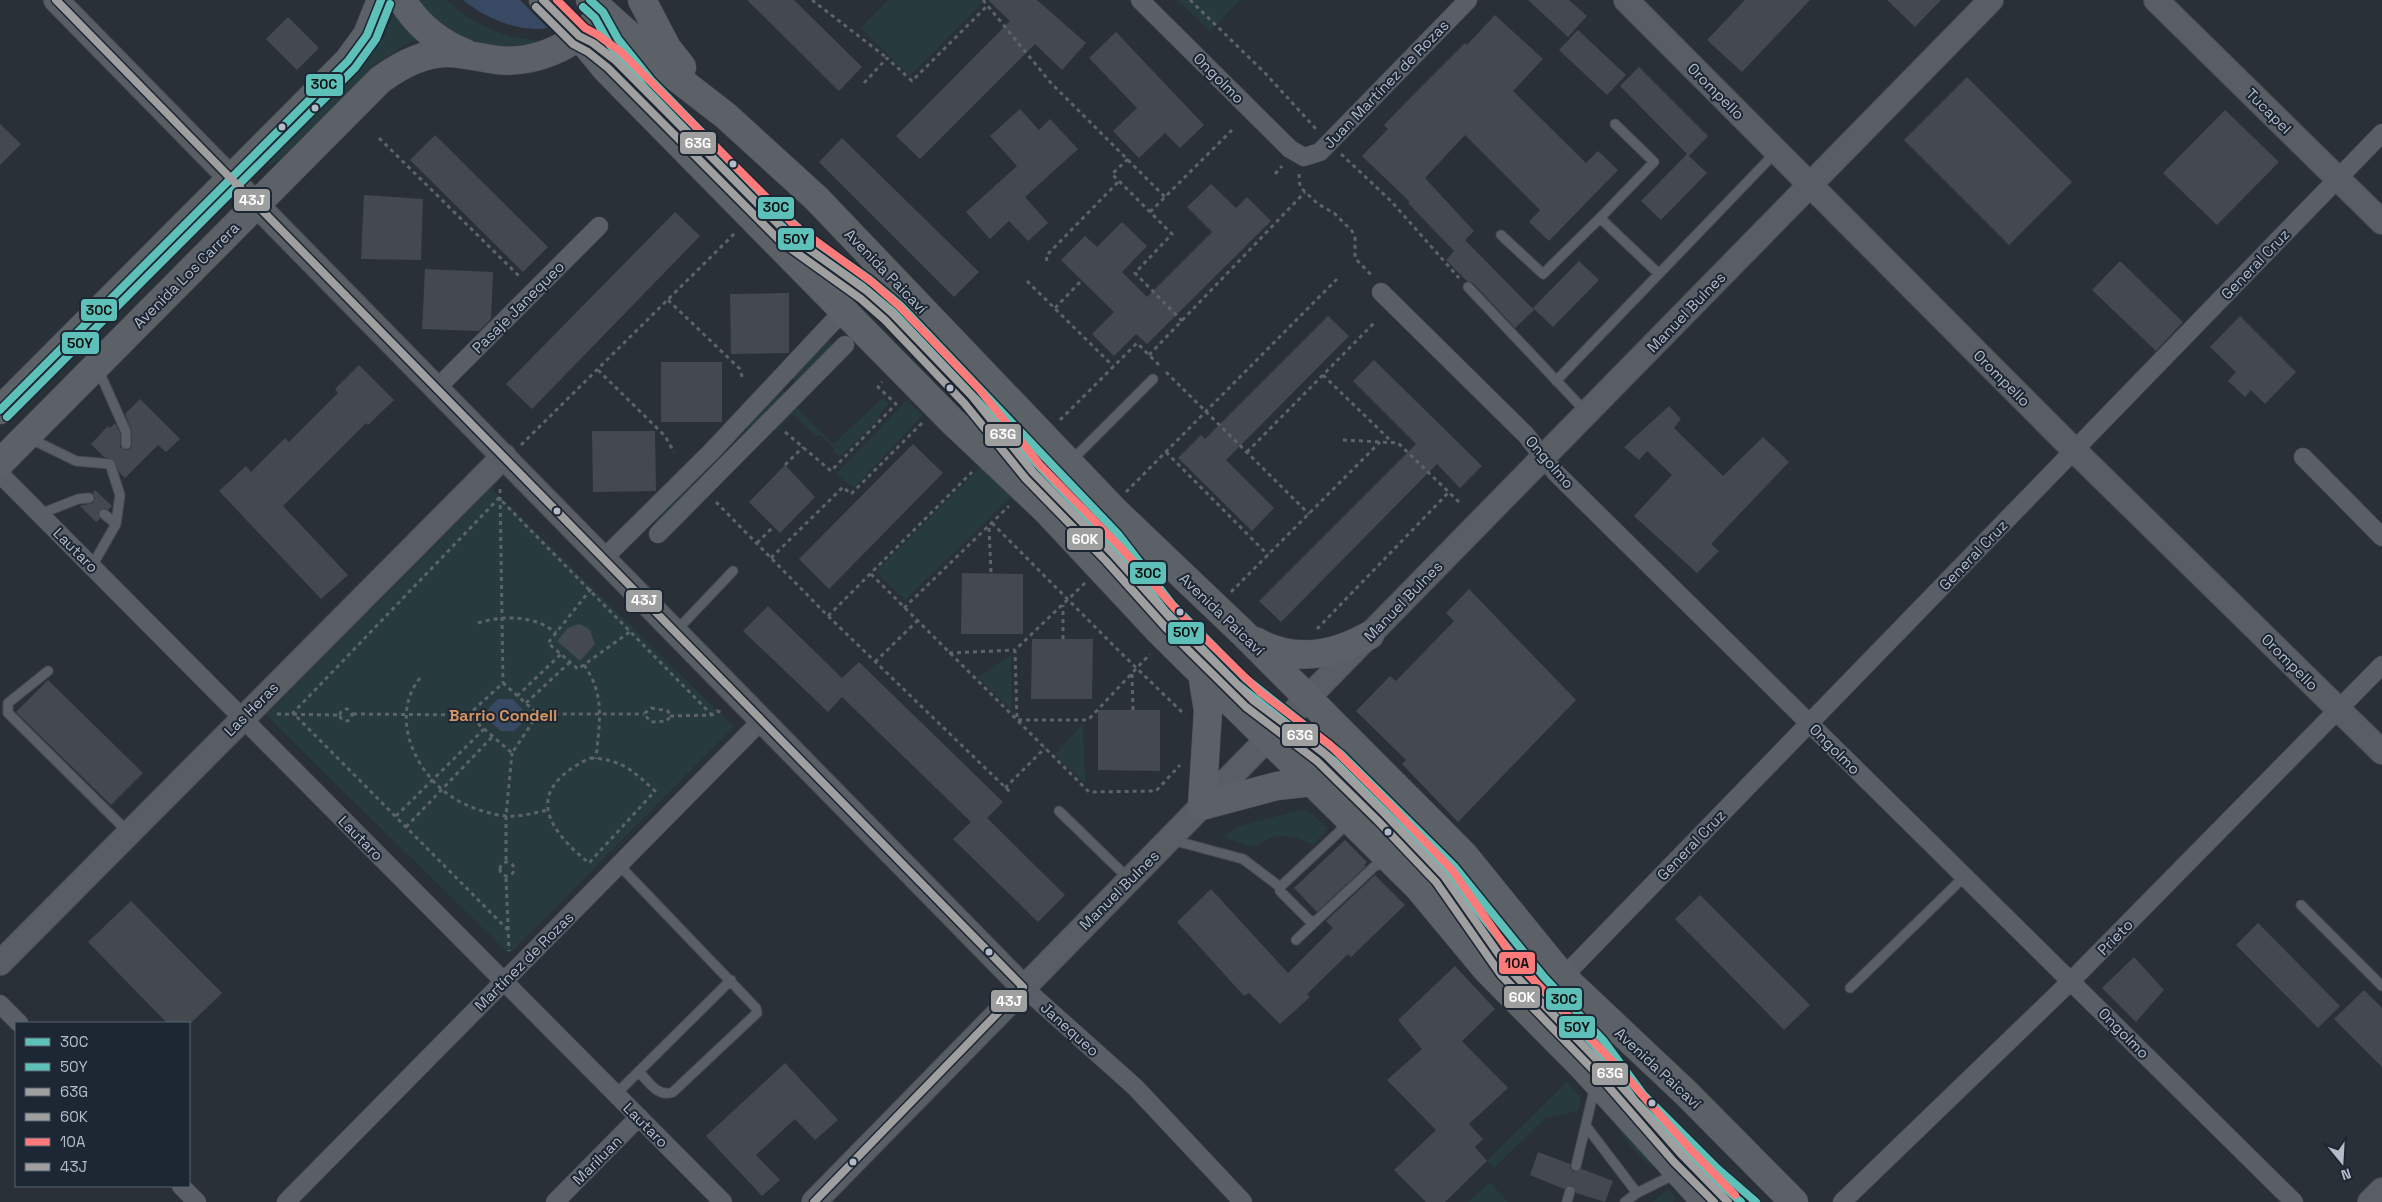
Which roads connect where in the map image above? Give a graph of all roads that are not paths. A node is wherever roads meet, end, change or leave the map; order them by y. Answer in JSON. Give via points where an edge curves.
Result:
{"nodes":[{"id":1,"x":56,"y":0,"type":"edge"},
{"id":2,"x":381,"y":0,"type":"edge"},
{"id":3,"x":402,"y":0,"type":"edge"},
{"id":4,"x":543,"y":0,"type":"edge"},
{"id":5,"x":642,"y":0,"type":"edge"},
{"id":6,"x":1140,"y":0,"type":"edge"},
{"id":7,"x":1468,"y":0,"type":"edge"},
{"id":8,"x":1626,"y":0,"type":"edge"},
{"id":9,"x":1991,"y":0,"type":"edge"},
{"id":10,"x":2156,"y":0,"type":"edge"},
{"id":11,"x":601,"y":4,"type":"edge"},
{"id":12,"x":579,"y":36,"type":"junction"},
{"id":13,"x":476,"y":57,"type":"junction"},
{"id":14,"x":726,"y":116,"type":"junction"},
{"id":15,"x":1615,"y":124,"type":"dead end"},
{"id":16,"x":2382,"y":133,"type":"edge"},
{"id":17,"x":1776,"y":152,"type":"junction"},
{"id":18,"x":1298,"y":156,"type":"joint"},
{"id":19,"x":230,"y":177,"type":"junction"},
{"id":20,"x":2337,"y":179,"type":"junction"},
{"id":21,"x":1809,"y":186,"type":"junction"},
{"id":22,"x":257,"y":203,"type":"junction"},
{"id":23,"x":1600,"y":218,"type":"junction"},
{"id":24,"x":2382,"y":222,"type":"edge"},
{"id":25,"x":599,"y":226,"type":"dead end"},
{"id":26,"x":1501,"y":235,"type":"dead end"},
{"id":27,"x":1659,"y":274,"type":"junction"},
{"id":28,"x":1468,"y":287,"type":"dead end"},
{"id":29,"x":1381,"y":292,"type":"road end"},
{"id":30,"x":844,"y":310,"type":"junction"},
{"id":31,"x":845,"y":345,"type":"dead end"},
{"id":32,"x":97,"y":367,"type":"junction"},
{"id":33,"x":1153,"y":379,"type":"dead end"},
{"id":34,"x":1556,"y":381,"type":"junction"},
{"id":35,"x":437,"y":388,"type":"junction"},
{"id":36,"x":0,"y":410,"type":"edge"},
{"id":37,"x":1587,"y":413,"type":"junction"},
{"id":38,"x":27,"y":436,"type":"junction"},
{"id":39,"x":126,"y":444,"type":"dead end"},
{"id":40,"x":2074,"y":450,"type":"junction"},
{"id":41,"x":504,"y":456,"type":"junction"},
{"id":42,"x":1543,"y":457,"type":"junction"},
{"id":43,"x":2302,"y":457,"type":"dead end"},
{"id":44,"x":1056,"y":460,"type":"junction"},
{"id":45,"x":0,"y":463,"type":"edge"},
{"id":46,"x":0,"y":474,"type":"edge"},
{"id":47,"x":88,"y":498,"type":"dead end"},
{"id":48,"x":40,"y":514,"type":"junction"},
{"id":49,"x":104,"y":514,"type":"dead end"},
{"id":50,"x":116,"y":524,"type":"junction"},
{"id":51,"x":658,"y":534,"type":"dead end"},
{"id":52,"x":2382,"y":537,"type":"edge"},
{"id":53,"x":604,"y":558,"type":"junction"},
{"id":54,"x":92,"y":566,"type":"junction"},
{"id":55,"x":733,"y":571,"type":"dead end"},
{"id":56,"x":676,"y":632,"type":"junction"},
{"id":57,"x":1244,"y":634,"type":"junction"},
{"id":58,"x":1370,"y":635,"type":"junction"},
{"id":59,"x":2382,"y":665,"type":"edge"},
{"id":60,"x":48,"y":671,"type":"dead end"},
{"id":61,"x":1202,"y":673,"type":"junction"},
{"id":62,"x":2338,"y":709,"type":"junction"},
{"id":63,"x":242,"y":718,"type":"junction"},
{"id":64,"x":1287,"y":718,"type":"junction"},
{"id":65,"x":762,"y":720,"type":"junction"},
{"id":66,"x":1809,"y":723,"type":"junction"},
{"id":67,"x":2382,"y":752,"type":"edge"},
{"id":68,"x":1313,"y":782,"type":"junction"},
{"id":69,"x":1202,"y":806,"type":"junction"},
{"id":70,"x":1059,"y":811,"type":"dead end"},
{"id":71,"x":1339,"y":829,"type":"junction"},
{"id":72,"x":129,"y":833,"type":"junction"},
{"id":73,"x":1169,"y":839,"type":"junction"},
{"id":74,"x":1339,"y":845,"type":"dead end"},
{"id":75,"x":1318,"y":851,"type":"junction"},
{"id":76,"x":1325,"y":859,"type":"dead end"},
{"id":77,"x":1383,"y":863,"type":"junction"},
{"id":78,"x":619,"y":864,"type":"junction"},
{"id":79,"x":1305,"y":864,"type":"junction"},
{"id":80,"x":1312,"y":871,"type":"dead end"},
{"id":81,"x":1292,"y":876,"type":"junction"},
{"id":82,"x":1964,"y":877,"type":"junction"},
{"id":83,"x":1129,"y":879,"type":"junction"},
{"id":84,"x":1299,"y":883,"type":"dead end"},
{"id":85,"x":1280,"y":887,"type":"junction"},
{"id":86,"x":2301,"y":905,"type":"dead end"},
{"id":87,"x":1316,"y":921,"type":"junction"},
{"id":88,"x":1296,"y":940,"type":"dead end"},
{"id":89,"x":0,"y":963,"type":"edge"},
{"id":90,"x":1564,"y":977,"type":"junction"},
{"id":91,"x":731,"y":980,"type":"junction"},
{"id":92,"x":504,"y":981,"type":"junction"},
{"id":93,"x":2071,"y":982,"type":"junction"},
{"id":94,"x":2382,"y":986,"type":"edge"},
{"id":95,"x":1023,"y":987,"type":"junction"},
{"id":96,"x":1850,"y":988,"type":"dead end"},
{"id":97,"x":0,"y":1004,"type":"edge"},
{"id":98,"x":18,"y":1022,"type":"edge"},
{"id":99,"x":639,"y":1072,"type":"junction"},
{"id":100,"x":1596,"y":1081,"type":"junction"},
{"id":101,"x":616,"y":1094,"type":"junction"},
{"id":102,"x":639,"y":1117,"type":"junction"},
{"id":103,"x":1586,"y":1126,"type":"junction"},
{"id":104,"x":1576,"y":1166,"type":"dead end"},
{"id":105,"x":1678,"y":1172,"type":"junction"},
{"id":106,"x":182,"y":1187,"type":"edge"},
{"id":107,"x":1570,"y":1190,"type":"dead end"},
{"id":108,"x":2382,"y":1190,"type":"edge"},
{"id":109,"x":1637,"y":1193,"type":"junction"},
{"id":110,"x":197,"y":1202,"type":"edge"},
{"id":111,"x":286,"y":1202,"type":"edge"},
{"id":112,"x":555,"y":1202,"type":"edge"},
{"id":113,"x":722,"y":1202,"type":"edge"},
{"id":114,"x":814,"y":1202,"type":"edge"},
{"id":115,"x":1243,"y":1202,"type":"edge"},
{"id":116,"x":1567,"y":1202,"type":"edge"},
{"id":117,"x":1625,"y":1202,"type":"edge"},
{"id":118,"x":1706,"y":1202,"type":"edge"},
{"id":119,"x":1728,"y":1202,"type":"edge"},
{"id":120,"x":1756,"y":1202,"type":"edge"},
{"id":121,"x":1794,"y":1202,"type":"edge"},
{"id":122,"x":1842,"y":1202,"type":"edge"},
{"id":123,"x":2294,"y":1202,"type":"edge"},
{"id":124,"x":2370,"y":1202,"type":"edge"}],
"edges":[{"from":1,"to":19,"type":"street","name":"Janequeo"},
{"from":2,"to":19,"type":"main road","via":[[367,35],[348,61]]},
{"from":3,"to":13,"type":"main road","via":[[434,36]]},
{"from":4,"to":12,"type":"main road","name":"Avenida Paicaví"},
{"from":5,"to":14,"type":"main road","via":[[667,48]]},
{"from":6,"to":18,"type":"street","name":"Ongolmo"},
{"from":7,"to":18,"type":"street","name":"Juan Martínez de Rozas","via":[[1320,152]]},
{"from":8,"to":17,"type":"street","name":"Orompello"},
{"from":9,"to":21,"type":"street","name":"Manuel Bulnes"},
{"from":10,"to":20,"type":"street","name":"Tucapel"},
{"from":11,"to":12,"type":"main road","name":"Avenida Los Carrera"},
{"from":11,"to":14,"type":"main road","name":"Avenida Paicaví","via":[[677,78]]},
{"from":11,"to":44,"type":"lane","via":[[618,39],[651,80],[766,198],[806,235],[900,305]]},
{"from":12,"to":13,"type":"main road","name":"Avenida Los Carrera","via":[[558,49],[535,57],[500,60]]},
{"from":12,"to":30,"type":"main road","name":"Avenida Paicaví","via":[[606,69]]},
{"from":12,"to":64,"type":"lane","via":[[615,60],[787,233],[892,313],[972,396],[1033,472],[1164,612],[1253,700]]},
{"from":13,"to":22,"type":"main road","name":"Avenida Los Carrera","via":[[447,53],[416,60],[391,72],[370,88]]},
{"from":14,"to":44,"type":"main road","name":"Avenida Paicaví","via":[[817,199],[990,378]]},
{"from":15,"to":23,"type":"lane","via":[[1654,162]]},
{"from":16,"to":20,"type":"street","name":"General Cruz"},
{"from":17,"to":21,"type":"street","name":"Orompello"},
{"from":17,"to":27,"type":"lane"},
{"from":19,"to":22,"type":"street","name":"Janequeo"},
{"from":19,"to":36,"type":"main road"},
{"from":20,"to":24,"type":"street","name":"Tucapel"},
{"from":20,"to":40,"type":"street","name":"General Cruz"},
{"from":21,"to":37,"type":"street","name":"Manuel Bulnes"},
{"from":21,"to":40,"type":"street","name":"Orompello"},
{"from":22,"to":32,"type":"main road","name":"Avenida Los Carrera"},
{"from":22,"to":35,"type":"street","name":"Janequeo"},
{"from":23,"to":26,"type":"lane","via":[[1543,274]]},
{"from":23,"to":27,"type":"lane"},
{"from":25,"to":35,"type":"street","name":"Pasaje Janequeo"},
{"from":27,"to":34,"type":"lane"},
{"from":28,"to":34,"type":"lane"},
{"from":29,"to":42,"type":"street","name":"Ongolmo","via":[[1526,435]]},
{"from":30,"to":53,"type":"street","via":[[712,451]]},
{"from":30,"to":61,"type":"main road","name":"Avenida Paicaví","via":[[952,421],[1047,510]]},
{"from":31,"to":51,"type":"street"},
{"from":32,"to":38,"type":"main road","name":"Avenida Los Carrera"},
{"from":32,"to":39,"type":"lane","via":[[126,432]]},
{"from":33,"to":44,"type":"lane"},
{"from":34,"to":37,"type":"lane"},
{"from":35,"to":41,"type":"street","name":"Janequeo"},
{"from":37,"to":42,"type":"street","name":"Manuel Bulnes"},
{"from":38,"to":45,"type":"main road","name":"Avenida Los Carrera"},
{"from":38,"to":50,"type":"lane","via":[[76,461],[110,464],[120,495]]},
{"from":40,"to":62,"type":"street","name":"Orompello"},
{"from":40,"to":66,"type":"street","name":"General Cruz"},
{"from":41,"to":53,"type":"street","name":"Janequeo"},
{"from":41,"to":63,"type":"street","name":"Las Heras"},
{"from":42,"to":58,"type":"street","name":"Manuel Bulnes"},
{"from":42,"to":66,"type":"street","name":"Ongolmo"},
{"from":43,"to":52,"type":"street"},
{"from":44,"to":57,"type":"main road","name":"Avenida Paicaví"},
{"from":44,"to":64,"type":"lane","via":[[1172,604]]},
{"from":46,"to":48,"type":"street","name":"Lautaro"},
{"from":47,"to":48,"type":"lane"},
{"from":48,"to":54,"type":"street","name":"Lautaro"},
{"from":49,"to":50,"type":"lane"},
{"from":50,"to":54,"type":"lane"},
{"from":53,"to":56,"type":"street","name":"Janequeo"},
{"from":54,"to":63,"type":"street","name":"Lautaro"},
{"from":55,"to":56,"type":"lane"},
{"from":56,"to":65,"type":"street","name":"Janequeo"},
{"from":57,"to":58,"type":"main road","via":[[1279,651],[1303,656],[1341,650]]},
{"from":57,"to":64,"type":"main road","name":"Avenida Paicaví"},
{"from":58,"to":64,"type":"street","name":"Manuel Bulnes"},
{"from":59,"to":62,"type":"street","name":"Prieto"},
{"from":60,"to":72,"type":"lane","via":[[8,703],[8,713]]},
{"from":61,"to":64,"type":"main road","name":"Avenida Paicaví"},
{"from":61,"to":69,"type":"main road","via":[[1208,711]]},
{"from":62,"to":67,"type":"street","name":"Orompello"},
{"from":62,"to":93,"type":"street","name":"Prieto"},
{"from":63,"to":72,"type":"street","name":"Las Heras"},
{"from":63,"to":92,"type":"street","name":"Lautaro"},
{"from":64,"to":68,"type":"main road","name":"Avenida Paicaví"},
{"from":64,"to":69,"type":"street","name":"Manuel Bulnes"},
{"from":64,"to":90,"type":"main road","name":"Avenida Paicaví","via":[[1464,856]]},
{"from":64,"to":119,"type":"lane","via":[[1433,863],[1509,969],[1608,1070]]},
{"from":64,"to":120,"type":"lane","via":[[1358,769],[1454,866],[1544,978],[1603,1040],[1643,1094]]},
{"from":65,"to":78,"type":"street","name":"Martínez de Rozas"},
{"from":65,"to":95,"type":"street","name":"Janequeo"},
{"from":66,"to":82,"type":"street","name":"Ongolmo"},
{"from":66,"to":90,"type":"street","name":"General Cruz"},
{"from":68,"to":69,"type":"main road","via":[[1277,786]]},
{"from":68,"to":71,"type":"main road","name":"Avenida Paicaví"},
{"from":69,"to":73,"type":"street","name":"Manuel Bulnes"},
{"from":70,"to":83,"type":"lane"},
{"from":71,"to":74,"type":"lane"},
{"from":71,"to":75,"type":"lane"},
{"from":71,"to":77,"type":"main road","name":"Avenida Paicaví"},
{"from":72,"to":89,"type":"street","name":"Las Heras"},
{"from":73,"to":83,"type":"street","name":"Manuel Bulnes"},
{"from":73,"to":85,"type":"lane","via":[[1243,859]]},
{"from":75,"to":76,"type":"lane"},
{"from":75,"to":79,"type":"lane"},
{"from":77,"to":87,"type":"lane","via":[[1324,908]]},
{"from":77,"to":100,"type":"main road","name":"Avenida Paicaví","via":[[1431,902],[1493,976]]},
{"from":78,"to":91,"type":"lane"},
{"from":78,"to":92,"type":"street","name":"Martínez de Rozas"},
{"from":79,"to":80,"type":"lane"},
{"from":79,"to":81,"type":"lane"},
{"from":81,"to":84,"type":"lane"},
{"from":81,"to":85,"type":"lane"},
{"from":82,"to":93,"type":"street","name":"Ongolmo"},
{"from":82,"to":96,"type":"lane"},
{"from":83,"to":95,"type":"street","name":"Manuel Bulnes"},
{"from":85,"to":87,"type":"lane","via":[[1280,891],[1310,921]]},
{"from":86,"to":94,"type":"lane"},
{"from":87,"to":88,"type":"lane"},
{"from":90,"to":121,"type":"main road","name":"Avenida Paicaví"},
{"from":91,"to":99,"type":"lane"},
{"from":91,"to":99,"type":"lane","via":[[753,1002],[757,1013],[672,1092],[660,1093]]},
{"from":92,"to":101,"type":"street","name":"Lautaro"},
{"from":92,"to":111,"type":"street","name":"Martínez de Rozas"},
{"from":93,"to":122,"type":"street","name":"Prieto"},
{"from":93,"to":123,"type":"street","name":"Ongolmo"},
{"from":95,"to":114,"type":"street","name":"Manuel Bulnes"},
{"from":95,"to":115,"type":"street","name":"Janequeo","via":[[1135,1087]]},
{"from":97,"to":98,"type":"street"},
{"from":99,"to":101,"type":"lane"},
{"from":100,"to":103,"type":"lane"},
{"from":100,"to":105,"type":"main road","name":"Avenida Paicaví"},
{"from":101,"to":102,"type":"street","name":"Lautaro"},
{"from":102,"to":112,"type":"street","name":"Mariluan"},
{"from":102,"to":113,"type":"street","name":"Lautaro"},
{"from":103,"to":104,"type":"lane"},
{"from":103,"to":109,"type":"lane"},
{"from":105,"to":109,"type":"lane"},
{"from":105,"to":118,"type":"main road","name":"Avenida Paicaví"},
{"from":106,"to":110,"type":"street"},
{"from":107,"to":116,"type":"lane"},
{"from":108,"to":124,"type":"street"},
{"from":109,"to":117,"type":"lane"}]}
